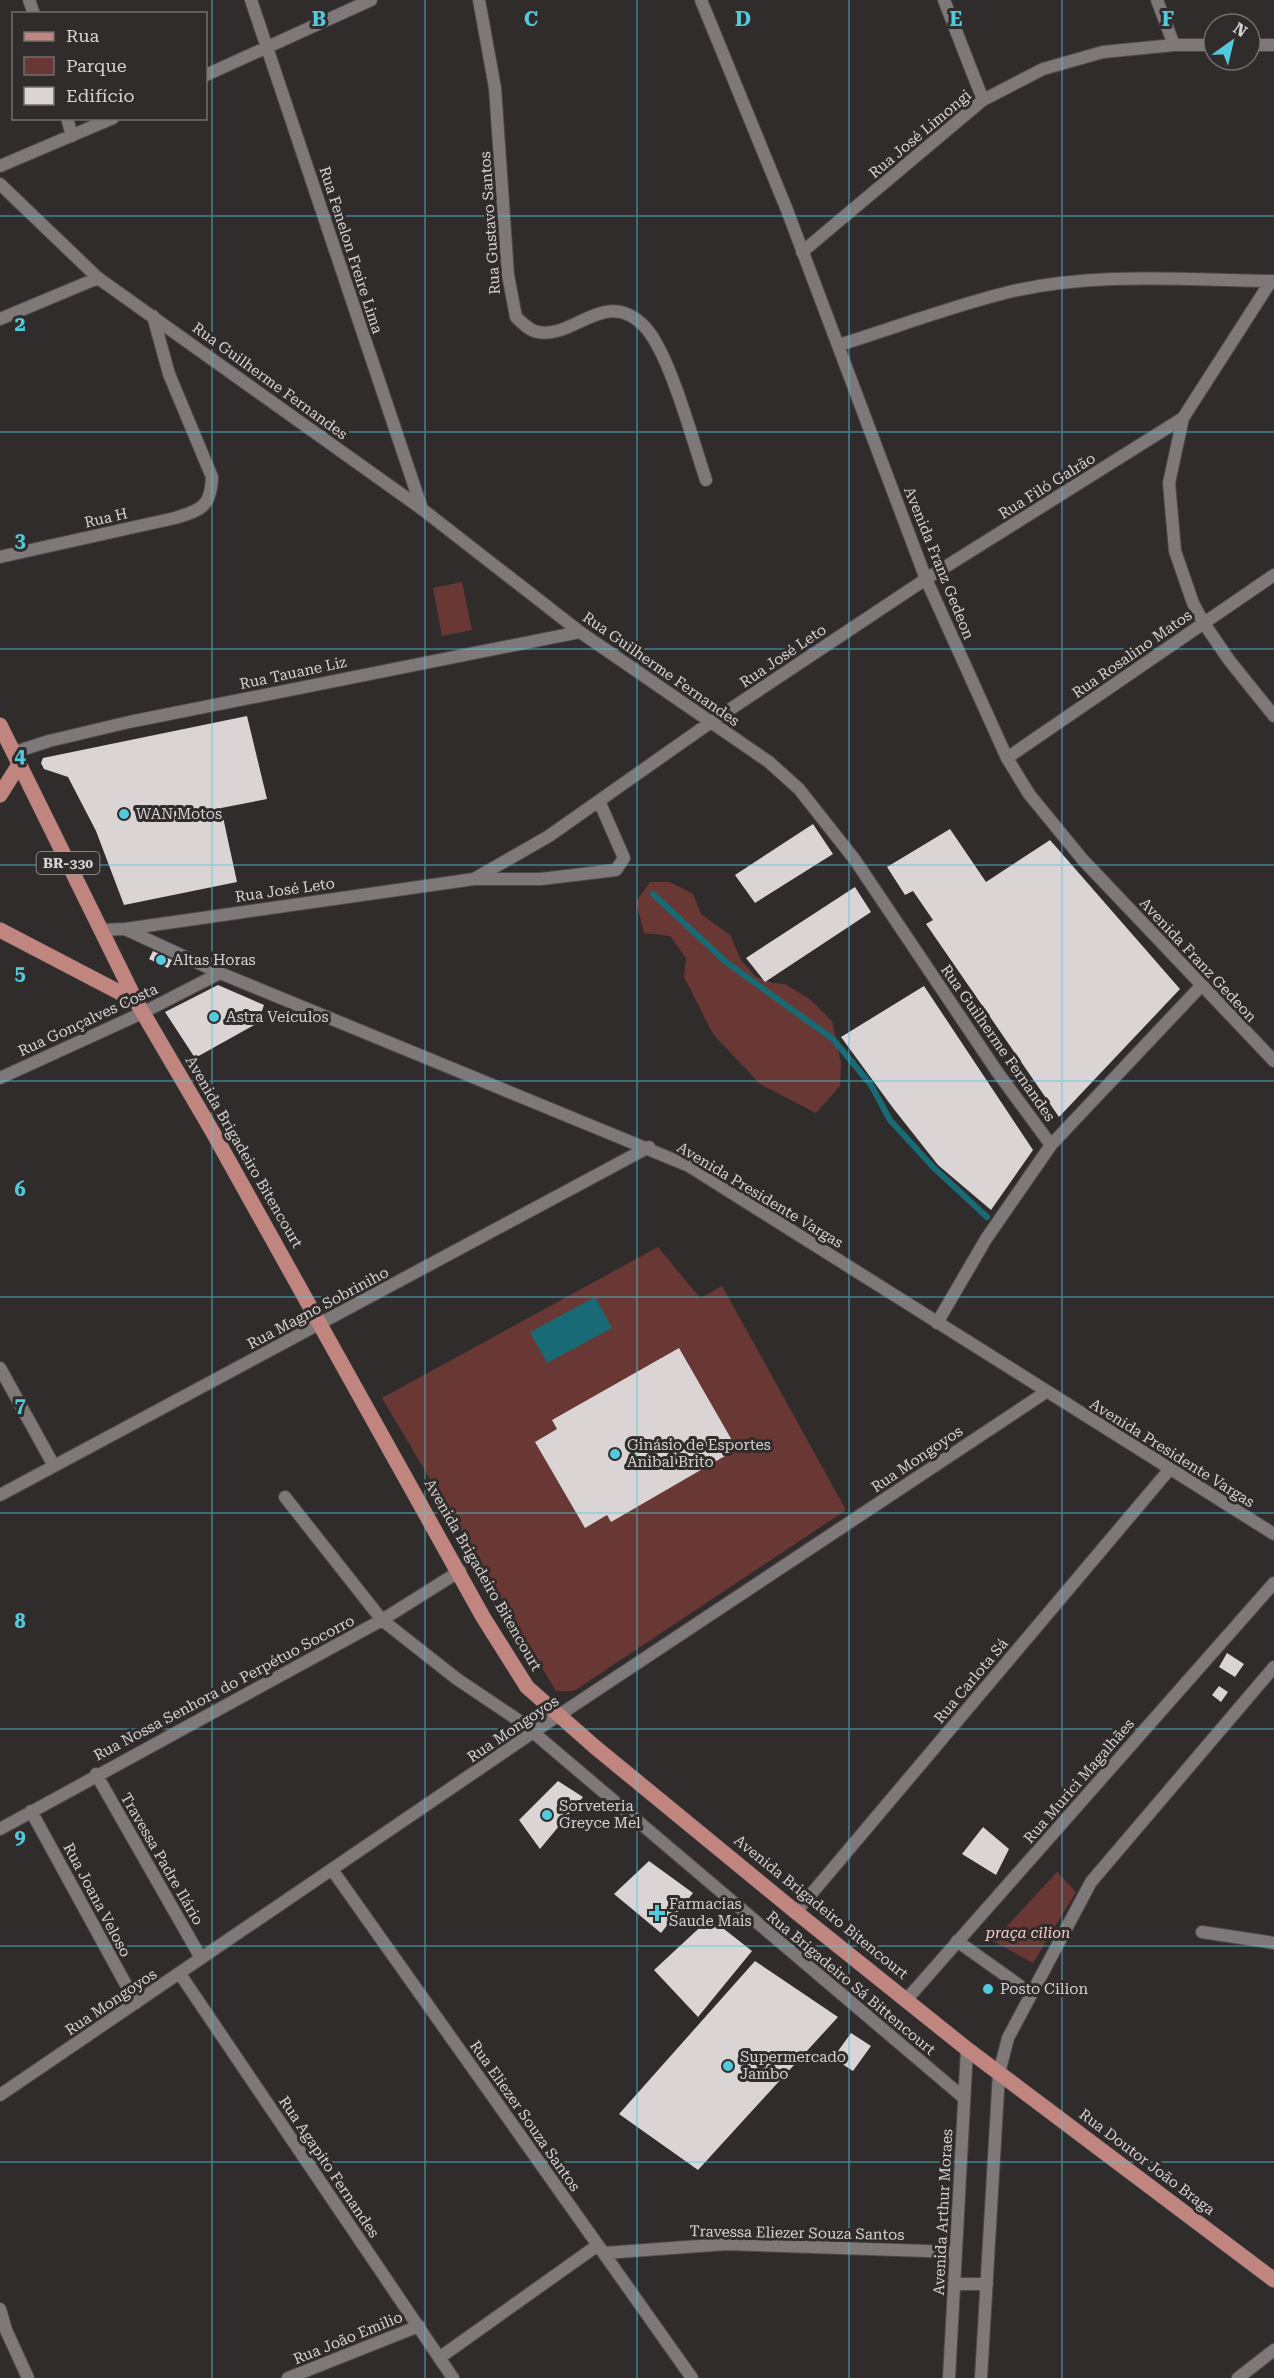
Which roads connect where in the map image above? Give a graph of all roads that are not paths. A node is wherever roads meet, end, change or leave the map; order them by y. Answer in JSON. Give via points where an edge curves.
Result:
{"nodes":[{"id":1,"x":251,"y":0,"type":"edge"},
{"id":2,"x":371,"y":0,"type":"edge"},
{"id":3,"x":479,"y":0,"type":"edge"},
{"id":4,"x":701,"y":0,"type":"edge"},
{"id":5,"x":944,"y":0,"type":"edge"},
{"id":6,"x":1157,"y":0,"type":"edge"},
{"id":7,"x":1173,"y":45,"type":"junction"},
{"id":8,"x":1202,"y":45,"type":"edge"},
{"id":9,"x":268,"y":46,"type":"junction"},
{"id":10,"x":207,"y":75,"type":"edge"},
{"id":11,"x":983,"y":100,"type":"junction"},
{"id":12,"x":68,"y":120,"type":"edge"},
{"id":13,"x":108,"y":120,"type":"edge"},
{"id":14,"x":72,"y":136,"type":"junction"},
{"id":15,"x":0,"y":166,"type":"edge"},
{"id":16,"x":0,"y":184,"type":"edge"},
{"id":17,"x":802,"y":252,"type":"junction"},
{"id":18,"x":98,"y":278,"type":"junction"},
{"id":19,"x":1272,"y":281,"type":"edge"},
{"id":20,"x":153,"y":316,"type":"junction"},
{"id":21,"x":0,"y":319,"type":"edge"},
{"id":22,"x":839,"y":345,"type":"junction"},
{"id":23,"x":1183,"y":418,"type":"junction"},
{"id":24,"x":706,"y":480,"type":"dead end"},
{"id":25,"x":422,"y":509,"type":"junction"},
{"id":26,"x":0,"y":557,"type":"edge"},
{"id":27,"x":1274,"y":575,"type":"edge"},
{"id":28,"x":926,"y":579,"type":"junction"},
{"id":29,"x":1203,"y":622,"type":"junction"},
{"id":30,"x":580,"y":632,"type":"junction"},
{"id":31,"x":1274,"y":716,"type":"edge"},
{"id":32,"x":711,"y":722,"type":"junction"},
{"id":33,"x":0,"y":725,"type":"edge"},
{"id":34,"x":18,"y":758,"type":"junction"},
{"id":35,"x":1007,"y":758,"type":"junction"},
{"id":36,"x":0,"y":795,"type":"edge"},
{"id":37,"x":600,"y":801,"type":"junction"},
{"id":38,"x":474,"y":879,"type":"junction"},
{"id":39,"x":125,"y":928,"type":"junction"},
{"id":40,"x":0,"y":930,"type":"edge"},
{"id":41,"x":99,"y":930,"type":"junction"},
{"id":42,"x":220,"y":973,"type":"junction"},
{"id":43,"x":1201,"y":986,"type":"junction"},
{"id":44,"x":140,"y":1006,"type":"junction"},
{"id":45,"x":1274,"y":1061,"type":"edge"},
{"id":46,"x":0,"y":1078,"type":"edge"},
{"id":47,"x":1051,"y":1145,"type":"junction"},
{"id":48,"x":649,"y":1147,"type":"junction"},
{"id":49,"x":937,"y":1323,"type":"junction"},
{"id":50,"x":320,"y":1324,"type":"junction"},
{"id":51,"x":0,"y":1368,"type":"edge"},
{"id":52,"x":1046,"y":1392,"type":"junction"},
{"id":53,"x":54,"y":1466,"type":"junction"},
{"id":54,"x":1169,"y":1470,"type":"junction"},
{"id":55,"x":0,"y":1495,"type":"edge"},
{"id":56,"x":285,"y":1497,"type":"dead end"},
{"id":57,"x":1274,"y":1534,"type":"edge"},
{"id":58,"x":459,"y":1570,"type":"junction"},
{"id":59,"x":1274,"y":1583,"type":"edge"},
{"id":60,"x":382,"y":1620,"type":"junction"},
{"id":61,"x":1274,"y":1667,"type":"edge"},
{"id":62,"x":558,"y":1716,"type":"junction"},
{"id":63,"x":532,"y":1733,"type":"junction"},
{"id":64,"x":96,"y":1774,"type":"junction"},
{"id":65,"x":32,"y":1811,"type":"junction"},
{"id":66,"x":0,"y":1829,"type":"edge"},
{"id":67,"x":333,"y":1871,"type":"junction"},
{"id":68,"x":796,"y":1912,"type":"junction"},
{"id":69,"x":1202,"y":1932,"type":"dead end"},
{"id":70,"x":957,"y":1941,"type":"junction"},
{"id":71,"x":1274,"y":1943,"type":"edge"},
{"id":72,"x":201,"y":1958,"type":"junction"},
{"id":73,"x":180,"y":1974,"type":"junction"},
{"id":74,"x":1030,"y":1994,"type":"junction"},
{"id":75,"x":907,"y":1998,"type":"junction"},
{"id":76,"x":136,"y":2003,"type":"junction"},
{"id":77,"x":967,"y":2049,"type":"junction"},
{"id":78,"x":999,"y":2073,"type":"junction"},
{"id":79,"x":0,"y":2095,"type":"edge"},
{"id":80,"x":964,"y":2098,"type":"junction"},
{"id":81,"x":601,"y":2249,"type":"junction"},
{"id":82,"x":955,"y":2252,"type":"junction"},
{"id":83,"x":1274,"y":2280,"type":"edge"},
{"id":84,"x":954,"y":2284,"type":"junction"},
{"id":85,"x":987,"y":2284,"type":"junction"},
{"id":86,"x":0,"y":2309,"type":"edge"},
{"id":87,"x":418,"y":2326,"type":"junction"},
{"id":88,"x":3,"y":2335,"type":"edge"},
{"id":89,"x":1274,"y":2350,"type":"edge"},
{"id":90,"x":440,"y":2358,"type":"junction"},
{"id":91,"x":28,"y":2378,"type":"edge"},
{"id":92,"x":288,"y":2378,"type":"edge"},
{"id":93,"x":453,"y":2378,"type":"edge"},
{"id":94,"x":692,"y":2378,"type":"edge"},
{"id":95,"x":949,"y":2378,"type":"edge"},
{"id":96,"x":981,"y":2378,"type":"edge"},
{"id":97,"x":1238,"y":2378,"type":"edge"}],
"edges":[{"from":1,"to":9,"type":"street","name":"Rua Fenelon Freire Lima"},
{"from":2,"to":9,"type":"street"},
{"from":3,"to":24,"type":"street","name":"Rua Gustavo Santos","via":[[495,88],[508,275],[516,317],[538,332],[604,312],[624,313],[643,325],[660,349]]},
{"from":4,"to":17,"type":"street","name":"Avenida Franz Gedeon"},
{"from":5,"to":11,"type":"street"},
{"from":6,"to":7,"type":"street"},
{"from":7,"to":8,"type":"street","name":"Rua José Limongi"},
{"from":7,"to":11,"type":"street","name":"Rua José Limongi","via":[[1093,54],[1043,69]]},
{"from":9,"to":10,"type":"street"},
{"from":9,"to":25,"type":"street","name":"Rua Fenelon Freire Lima"},
{"from":11,"to":17,"type":"street","name":"Rua José Limongi"},
{"from":12,"to":14,"type":"street"},
{"from":13,"to":14,"type":"street"},
{"from":14,"to":15,"type":"street"},
{"from":16,"to":18,"type":"street","name":"Rua Guilherme Fernandes"},
{"from":17,"to":22,"type":"street","name":"Avenida Franz Gedeon"},
{"from":18,"to":20,"type":"street","name":"Rua Guilherme Fernandes"},
{"from":18,"to":21,"type":"street"},
{"from":19,"to":22,"type":"street","via":[[1132,277],[1071,282],[1006,293]]},
{"from":19,"to":23,"type":"street"},
{"from":20,"to":25,"type":"street","name":"Rua Guilherme Fernandes"},
{"from":20,"to":26,"type":"street","name":"Rua H","via":[[169,374],[212,477],[211,494],[196,511],[175,518]]},
{"from":22,"to":28,"type":"street","name":"Avenida Franz Gedeon"},
{"from":23,"to":28,"type":"street","name":"Rua Filó Galrão"},
{"from":23,"to":29,"type":"street","via":[[1169,483],[1175,551]]},
{"from":25,"to":30,"type":"street","name":"Rua Guilherme Fernandes"},
{"from":27,"to":29,"type":"street","name":"Rua Rosalino Matos"},
{"from":28,"to":32,"type":"street","name":"Rua José Leto"},
{"from":28,"to":35,"type":"street","name":"Avenida Franz Gedeon"},
{"from":29,"to":31,"type":"street"},
{"from":29,"to":35,"type":"street","name":"Rua Rosalino Matos"},
{"from":30,"to":32,"type":"street","name":"Rua Guilherme Fernandes"},
{"from":30,"to":34,"type":"street","name":"Rua Tauane Liz","via":[[129,722],[49,741]]},
{"from":32,"to":37,"type":"street","name":"Rua José Leto"},
{"from":32,"to":47,"type":"street","name":"Rua Guilherme Fernandes","via":[[769,762],[806,798],[855,860]]},
{"from":33,"to":34,"type":"main road","number":"BR-330"},
{"from":34,"to":36,"type":"main road"},
{"from":34,"to":41,"type":"main road","number":"BR-330"},
{"from":35,"to":43,"type":"street","name":"Avenida Franz Gedeon","via":[[1029,794],[1083,860]]},
{"from":37,"to":38,"type":"street","name":"Rua José Leto"},
{"from":37,"to":38,"type":"street","name":"Rua José Leto","via":[[624,858],[616,870],[541,879]]},
{"from":38,"to":39,"type":"street","name":"Rua José Leto"},
{"from":39,"to":41,"type":"street","name":"Rua José Leto"},
{"from":39,"to":42,"type":"street","name":"Avenida Presidente Vargas"},
{"from":40,"to":44,"type":"main road"},
{"from":41,"to":44,"type":"main road","number":"BR-330"},
{"from":42,"to":44,"type":"street","name":"Rua Gonçalves Costa"},
{"from":42,"to":48,"type":"street","name":"Avenida Presidente Vargas"},
{"from":43,"to":45,"type":"street","name":"Avenida Franz Gedeon"},
{"from":43,"to":47,"type":"street"},
{"from":44,"to":46,"type":"street","name":"Rua Gonçalves Costa"},
{"from":44,"to":50,"type":"main road","name":"Avenida Brigadeiro Bitencourt"},
{"from":47,"to":49,"type":"street","via":[[986,1239]]},
{"from":48,"to":49,"type":"street","name":"Avenida Presidente Vargas","via":[[735,1193]]},
{"from":48,"to":50,"type":"street","name":"Rua Magno Sobriniho"},
{"from":49,"to":52,"type":"street","name":"Avenida Presidente Vargas"},
{"from":50,"to":53,"type":"street","name":"Rua Magno Sobriniho"},
{"from":50,"to":58,"type":"main road","name":"Avenida Brigadeiro Bitencourt"},
{"from":51,"to":53,"type":"street"},
{"from":52,"to":54,"type":"street","name":"Avenida Presidente Vargas"},
{"from":52,"to":62,"type":"street","name":"Rua Mongoyos"},
{"from":53,"to":55,"type":"street","name":"Rua Magno Sobriniho"},
{"from":54,"to":57,"type":"street","name":"Avenida Presidente Vargas"},
{"from":54,"to":68,"type":"street","name":"Rua Carlota Sá"},
{"from":56,"to":60,"type":"street","name":"Rua Brigadeiro Sá Bittencourt"},
{"from":58,"to":60,"type":"street","name":"Rua Nossa Senhora do Perpétuo Socorro"},
{"from":58,"to":62,"type":"main road","name":"Avenida Brigadeiro Bitencourt","via":[[527,1687]]},
{"from":59,"to":70,"type":"street","name":"Rua Murici Magalhães"},
{"from":60,"to":63,"type":"street","name":"Rua Brigadeiro Sá Bittencourt"},
{"from":60,"to":64,"type":"street","name":"Rua Nossa Senhora do Perpétuo Socorro"},
{"from":61,"to":74,"type":"street","via":[[1091,1882]]},
{"from":62,"to":63,"type":"street","name":"Rua Mongoyos"},
{"from":62,"to":68,"type":"main road","name":"Avenida Brigadeiro Bitencourt"},
{"from":63,"to":67,"type":"street","name":"Rua Mongoyos"},
{"from":63,"to":80,"type":"street","name":"Rua Brigadeiro Sá Bittencourt"},
{"from":64,"to":65,"type":"street","name":"Rua Nossa Senhora do Perpétuo Socorro"},
{"from":64,"to":72,"type":"street","name":"Travessa Padre Ilário"},
{"from":65,"to":66,"type":"street","name":"Rua Nossa Senhora do Perpétuo Socorro"},
{"from":65,"to":76,"type":"street","name":"Rua Joana Veloso"},
{"from":67,"to":72,"type":"street","name":"Rua Mongoyos"},
{"from":67,"to":81,"type":"street","name":"Rua Eliezer Souza Santos"},
{"from":68,"to":75,"type":"main road","name":"Avenida Brigadeiro Bitencourt"},
{"from":69,"to":71,"type":"street"},
{"from":70,"to":74,"type":"street"},
{"from":70,"to":75,"type":"street","name":"Rua Murici Magalhães"},
{"from":72,"to":73,"type":"street","name":"Rua Mongoyos"},
{"from":73,"to":76,"type":"street","name":"Rua Mongoyos"},
{"from":73,"to":87,"type":"street","name":"Rua Agapito Fernandes"},
{"from":74,"to":78,"type":"street","via":[[1008,2038]]},
{"from":75,"to":77,"type":"main road","name":"Avenida Brigadeiro Bitencourt"},
{"from":76,"to":79,"type":"street","name":"Rua Mongoyos"},
{"from":77,"to":78,"type":"main road","name":"Avenida Brigadeiro Bitencourt"},
{"from":77,"to":80,"type":"street","name":"Avenida Arthur Moraes"},
{"from":78,"to":83,"type":"main road","name":"Rua Doutor João Braga"},
{"from":78,"to":85,"type":"street"},
{"from":80,"to":82,"type":"street","name":"Avenida Arthur Moraes"},
{"from":81,"to":82,"type":"street","name":"Travessa Eliezer Souza Santos","via":[[727,2244]]},
{"from":81,"to":90,"type":"street"},
{"from":81,"to":94,"type":"street","name":"Rua Eliezer Souza Santos"},
{"from":82,"to":84,"type":"street","name":"Avenida Arthur Moraes"},
{"from":84,"to":85,"type":"street"},
{"from":84,"to":95,"type":"street","name":"Avenida Arthur Moraes"},
{"from":85,"to":96,"type":"street"},
{"from":86,"to":88,"type":"street"},
{"from":87,"to":90,"type":"street","name":"Rua Agapito Fernandes"},
{"from":87,"to":92,"type":"street","name":"Rua João Emilio"},
{"from":88,"to":91,"type":"street"},
{"from":89,"to":97,"type":"street"},
{"from":90,"to":93,"type":"street","name":"Rua Agapito Fernandes"}]}
